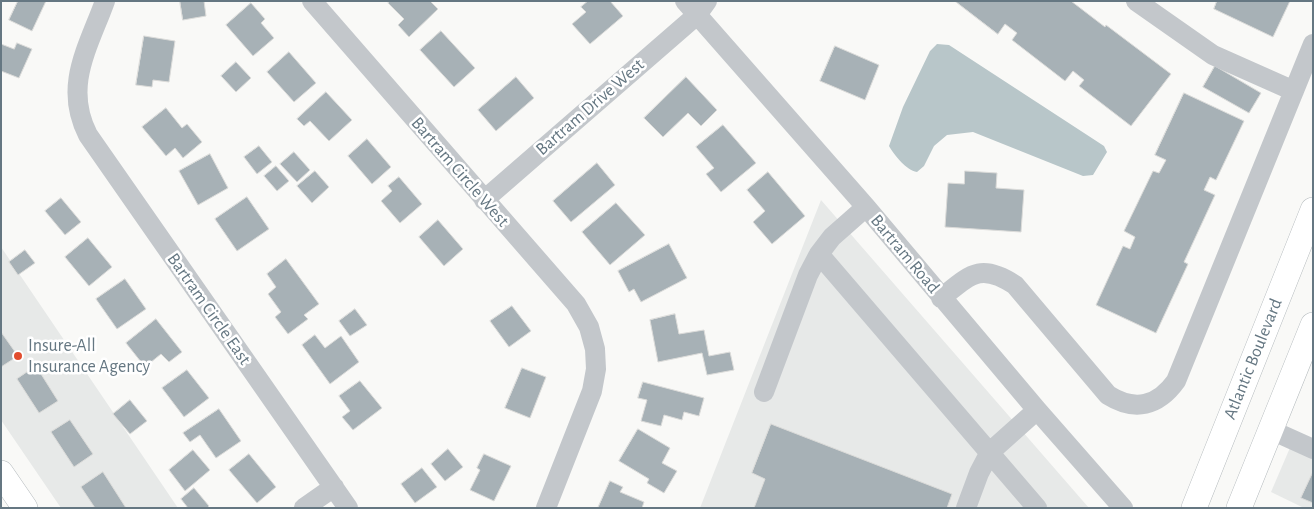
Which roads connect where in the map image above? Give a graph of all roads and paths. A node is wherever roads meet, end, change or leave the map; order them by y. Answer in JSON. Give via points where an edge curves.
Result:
{"nodes":[{"id":1,"x":105,"y":1,"type":"edge"},
{"id":2,"x":312,"y":1,"type":"edge"},
{"id":3,"x":1136,"y":1,"type":"edge"},
{"id":4,"x":696,"y":6,"type":"edge"},
{"id":5,"x":1313,"y":44,"type":"edge"},
{"id":6,"x":1294,"y":91,"type":"junction"},
{"id":7,"x":484,"y":200,"type":"junction"},
{"id":8,"x":866,"y":207,"type":"junction"},
{"id":9,"x":1313,"y":210,"type":"edge"},
{"id":10,"x":819,"y":254,"type":"junction"},
{"id":11,"x":941,"y":298,"type":"junction"},
{"id":12,"x":1313,"y":325,"type":"edge"},
{"id":13,"x":764,"y":392,"type":"dead end"},
{"id":14,"x":1037,"y":410,"type":"junction"},
{"id":15,"x":1271,"y":430,"type":"junction"},
{"id":16,"x":1313,"y":449,"type":"edge"},
{"id":17,"x":990,"y":452,"type":"junction"},
{"id":18,"x":1,"y":473,"type":"edge"},
{"id":19,"x":334,"y":487,"type":"junction"},
{"id":20,"x":26,"y":508,"type":"edge"},
{"id":21,"x":304,"y":508,"type":"edge"},
{"id":22,"x":348,"y":508,"type":"edge"},
{"id":23,"x":546,"y":508,"type":"edge"},
{"id":24,"x":966,"y":508,"type":"edge"},
{"id":25,"x":1037,"y":508,"type":"edge"},
{"id":26,"x":1123,"y":508,"type":"edge"},
{"id":27,"x":1194,"y":508,"type":"edge"},
{"id":28,"x":1239,"y":508,"type":"edge"}],
"edges":[{"from":1,"to":19,"type":"street","name":"Bartram Circle East","via":[[78,73],[76,92],[80,119],[88,135]]},
{"from":2,"to":7,"type":"street","name":"Bartram Circle West"},
{"from":3,"to":6,"type":"street","via":[[1213,55]]},
{"from":4,"to":7,"type":"street","name":"Bartram Drive West"},
{"from":4,"to":8,"type":"street","name":"Bartram Road"},
{"from":5,"to":6,"type":"street"},
{"from":6,"to":11,"type":"street","via":[[1176,381],[1168,393],[1154,402],[1139,405],[1120,402],[1108,395],[1015,285],[999,275],[984,271],[968,277]]},
{"from":7,"to":23,"type":"street","name":"Bartram Circle West","via":[[576,304],[589,327],[595,350],[592,391]]},
{"from":8,"to":10,"type":"street","via":[[832,237]]},
{"from":8,"to":11,"type":"street","name":"Bartram Road"},
{"from":9,"to":27,"type":"main road","name":"Atlantic Boulevard"},
{"from":10,"to":13,"type":"street"},
{"from":10,"to":17,"type":"street"},
{"from":11,"to":14,"type":"street","name":"Bartram Road"},
{"from":12,"to":15,"type":"main road"},
{"from":14,"to":17,"type":"street"},
{"from":14,"to":26,"type":"street","name":"Bartram Road"},
{"from":15,"to":16,"type":"street"},
{"from":15,"to":28,"type":"main road"},
{"from":17,"to":24,"type":"street"},
{"from":17,"to":25,"type":"street"},
{"from":18,"to":20,"type":"main road"},
{"from":19,"to":21,"type":"street"},
{"from":19,"to":22,"type":"street","name":"Bartram Circle East"}]}
